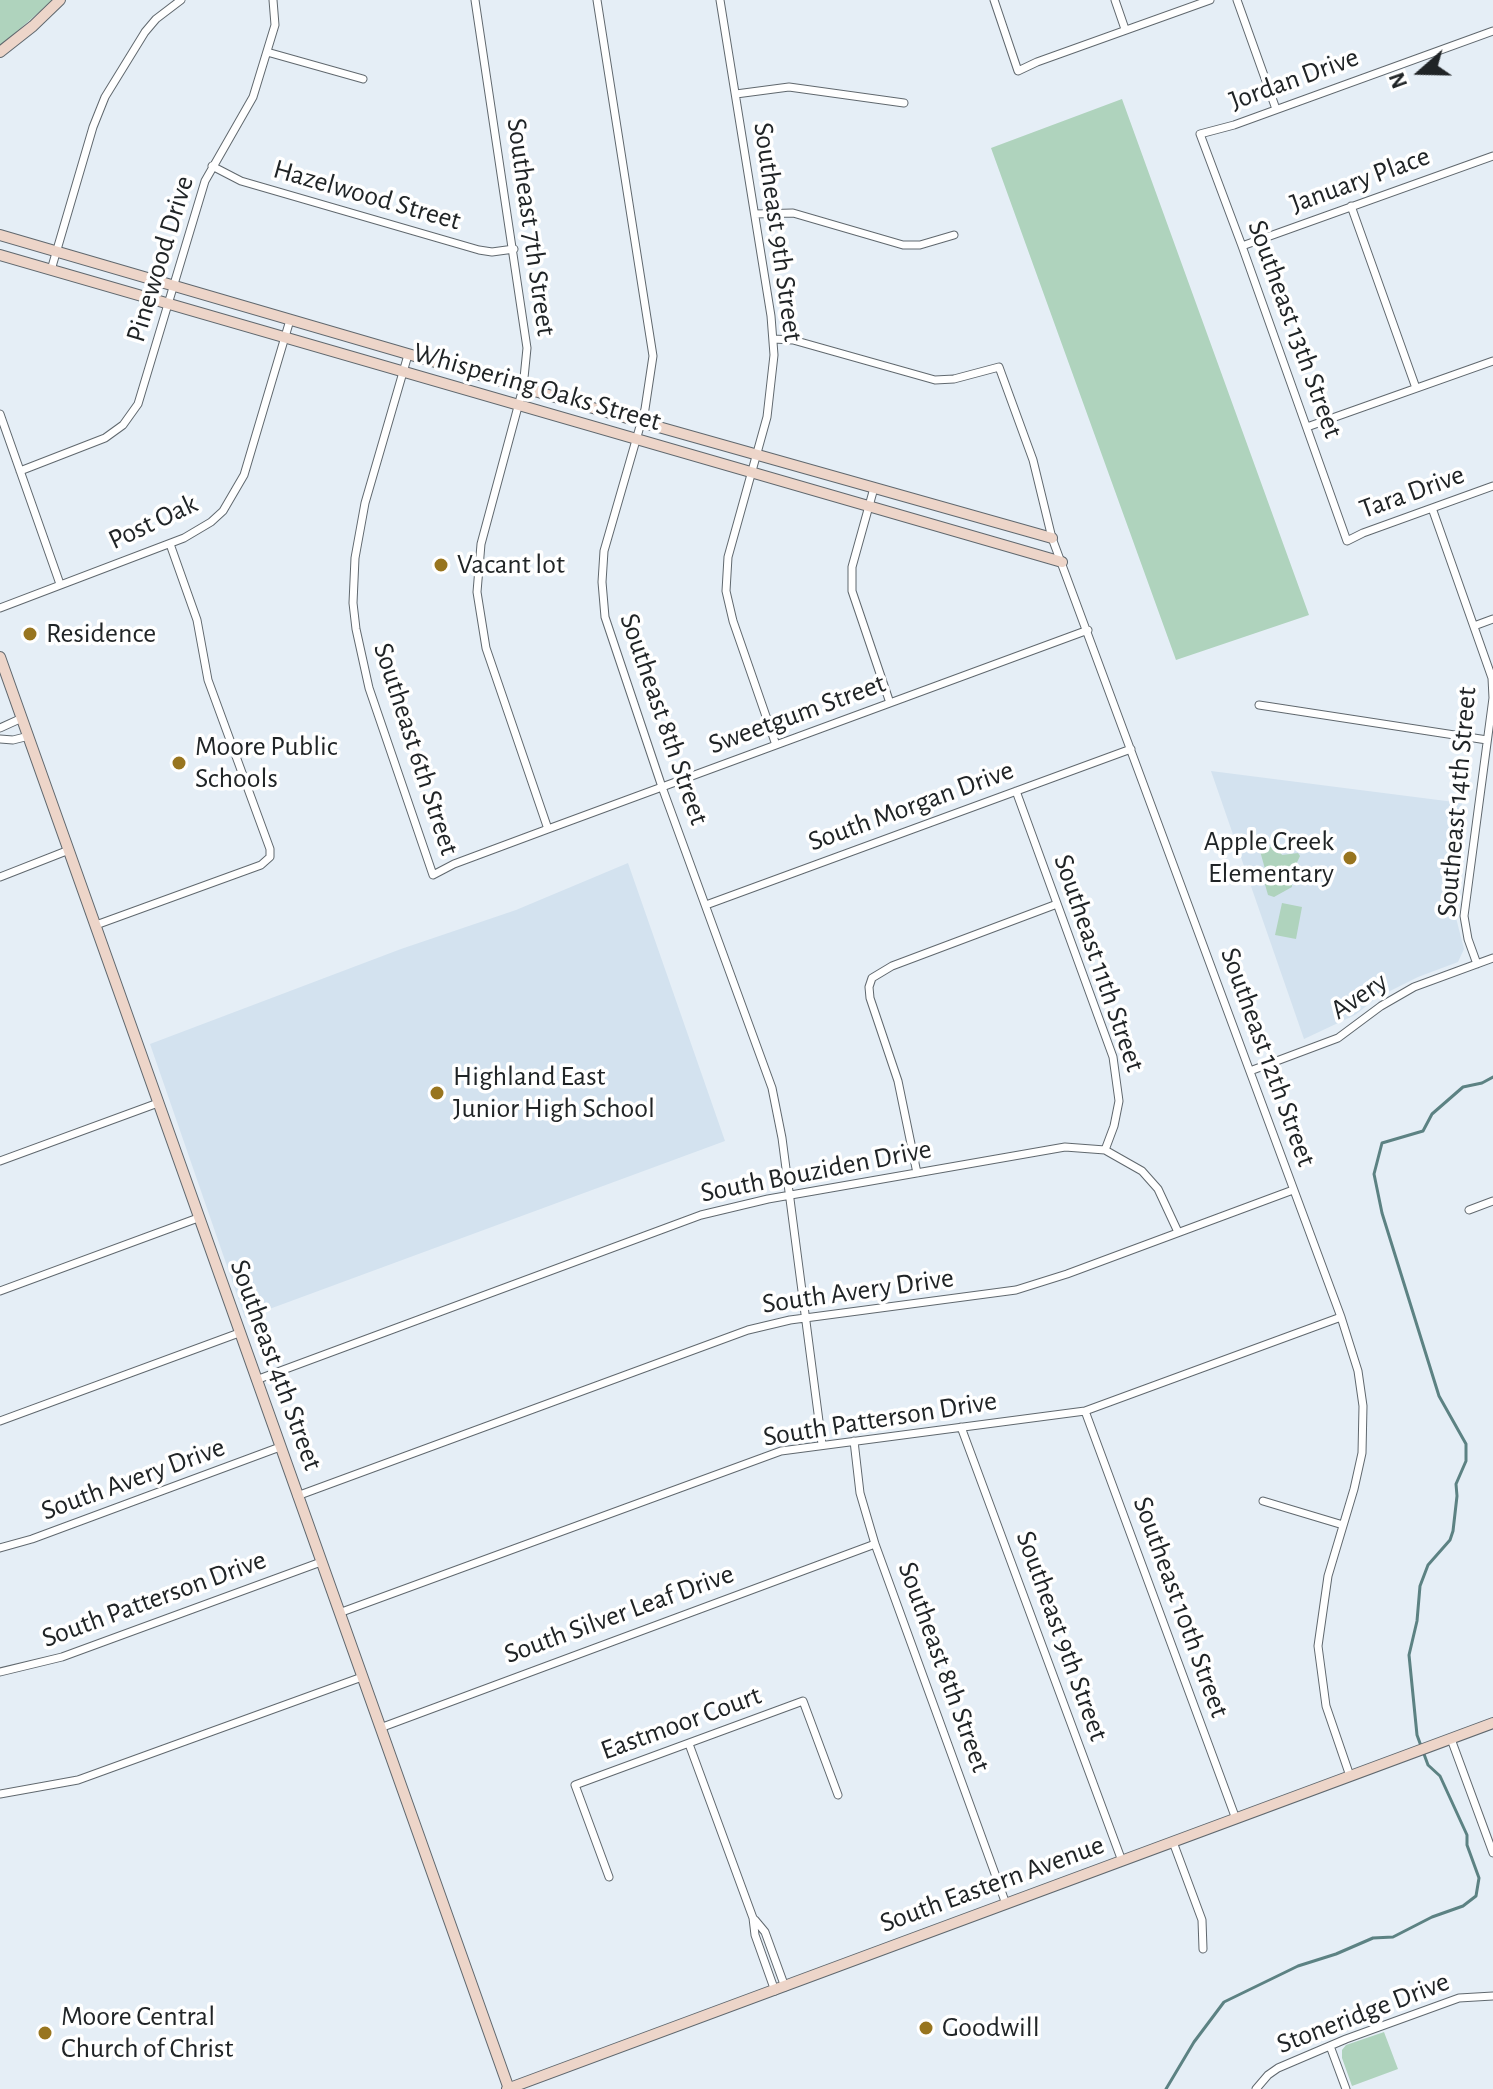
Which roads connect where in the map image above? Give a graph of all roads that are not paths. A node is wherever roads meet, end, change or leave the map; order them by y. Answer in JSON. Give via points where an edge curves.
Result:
{"nodes":[{"id":1,"x":60,"y":0,"type":"edge"},
{"id":2,"x":181,"y":0,"type":"edge"},
{"id":3,"x":273,"y":0,"type":"edge"},
{"id":4,"x":475,"y":0,"type":"edge"},
{"id":5,"x":597,"y":0,"type":"edge"},
{"id":6,"x":720,"y":0,"type":"edge"},
{"id":7,"x":994,"y":0,"type":"edge"},
{"id":8,"x":1115,"y":0,"type":"edge"},
{"id":9,"x":1210,"y":0,"type":"edge"},
{"id":10,"x":1237,"y":0,"type":"edge"},
{"id":11,"x":1125,"y":29,"type":"junction"},
{"id":12,"x":1493,"y":31,"type":"edge"},
{"id":13,"x":0,"y":52,"type":"edge"},
{"id":14,"x":267,"y":52,"type":"junction"},
{"id":15,"x":363,"y":79,"type":"dead end"},
{"id":16,"x":736,"y":94,"type":"junction"},
{"id":17,"x":904,"y":103,"type":"dead end"},
{"id":18,"x":1276,"y":109,"type":"junction"},
{"id":19,"x":1200,"y":134,"type":"joint"},
{"id":20,"x":1493,"y":156,"type":"edge"},
{"id":21,"x":212,"y":166,"type":"junction"},
{"id":22,"x":1351,"y":206,"type":"junction"},
{"id":23,"x":755,"y":214,"type":"junction"},
{"id":24,"x":0,"y":235,"type":"edge"},
{"id":25,"x":954,"y":235,"type":"dead end"},
{"id":26,"x":1242,"y":246,"type":"junction"},
{"id":27,"x":514,"y":249,"type":"junction"},
{"id":28,"x":57,"y":250,"type":"junction"},
{"id":29,"x":0,"y":255,"type":"edge"},
{"id":30,"x":51,"y":270,"type":"junction"},
{"id":31,"x":173,"y":286,"type":"junction"},
{"id":32,"x":168,"y":304,"type":"junction"},
{"id":33,"x":290,"y":320,"type":"junction"},
{"id":34,"x":285,"y":339,"type":"junction"},
{"id":35,"x":773,"y":339,"type":"junction"},
{"id":36,"x":408,"y":355,"type":"junction"},
{"id":37,"x":1493,"y":361,"type":"edge"},
{"id":38,"x":402,"y":372,"type":"junction"},
{"id":39,"x":523,"y":388,"type":"junction"},
{"id":40,"x":1416,"y":388,"type":"junction"},
{"id":41,"x":518,"y":406,"type":"junction"},
{"id":42,"x":0,"y":414,"type":"edge"},
{"id":43,"x":641,"y":422,"type":"junction"},
{"id":44,"x":1307,"y":427,"type":"junction"},
{"id":45,"x":635,"y":440,"type":"junction"},
{"id":46,"x":756,"y":455,"type":"junction"},
{"id":47,"x":20,"y":471,"type":"junction"},
{"id":48,"x":751,"y":473,"type":"junction"},
{"id":49,"x":1493,"y":486,"type":"edge"},
{"id":50,"x":874,"y":488,"type":"junction"},
{"id":51,"x":869,"y":507,"type":"junction"},
{"id":52,"x":1432,"y":508,"type":"junction"},
{"id":53,"x":1052,"y":538,"type":"junction"},
{"id":54,"x":1347,"y":541,"type":"joint"},
{"id":55,"x":170,"y":544,"type":"junction"},
{"id":56,"x":1062,"y":562,"type":"junction"},
{"id":57,"x":60,"y":584,"type":"junction"},
{"id":58,"x":0,"y":608,"type":"edge"},
{"id":59,"x":1493,"y":619,"type":"edge"},
{"id":60,"x":1474,"y":626,"type":"junction"},
{"id":61,"x":1088,"y":630,"type":"junction"},
{"id":62,"x":0,"y":657,"type":"edge"},
{"id":63,"x":890,"y":703,"type":"junction"},
{"id":64,"x":1259,"y":705,"type":"dead end"},
{"id":65,"x":22,"y":718,"type":"junction"},
{"id":66,"x":0,"y":728,"type":"edge"},
{"id":67,"x":29,"y":736,"type":"junction"},
{"id":68,"x":0,"y":739,"type":"edge"},
{"id":69,"x":1487,"y":740,"type":"junction"},
{"id":70,"x":776,"y":745,"type":"junction"},
{"id":71,"x":1131,"y":749,"type":"junction"},
{"id":72,"x":662,"y":787,"type":"junction"},
{"id":73,"x":1016,"y":791,"type":"junction"},
{"id":74,"x":548,"y":829,"type":"junction"},
{"id":75,"x":69,"y":850,"type":"junction"},
{"id":76,"x":433,"y":875,"type":"joint"},
{"id":77,"x":0,"y":877,"type":"edge"},
{"id":78,"x":1057,"y":904,"type":"junction"},
{"id":79,"x":706,"y":905,"type":"junction"},
{"id":80,"x":96,"y":925,"type":"junction"},
{"id":81,"x":1493,"y":958,"type":"edge"},
{"id":82,"x":1477,"y":964,"type":"junction"},
{"id":83,"x":1250,"y":1071,"type":"junction"},
{"id":84,"x":158,"y":1103,"type":"junction"},
{"id":85,"x":1105,"y":1150,"type":"junction"},
{"id":86,"x":0,"y":1161,"type":"edge"},
{"id":87,"x":917,"y":1173,"type":"junction"},
{"id":88,"x":1293,"y":1190,"type":"junction"},
{"id":89,"x":790,"y":1196,"type":"junction"},
{"id":90,"x":1493,"y":1201,"type":"edge"},
{"id":91,"x":1469,"y":1210,"type":"dead end"},
{"id":92,"x":198,"y":1218,"type":"junction"},
{"id":93,"x":1178,"y":1232,"type":"junction"},
{"id":94,"x":0,"y":1291,"type":"edge"},
{"id":95,"x":1341,"y":1317,"type":"junction"},
{"id":96,"x":805,"y":1318,"type":"junction"},
{"id":97,"x":239,"y":1333,"type":"junction"},
{"id":98,"x":256,"y":1380,"type":"junction"},
{"id":99,"x":1085,"y":1411,"type":"junction"},
{"id":100,"x":0,"y":1421,"type":"edge"},
{"id":101,"x":961,"y":1427,"type":"junction"},
{"id":102,"x":854,"y":1441,"type":"junction"},
{"id":103,"x":822,"y":1444,"type":"junction"},
{"id":104,"x":280,"y":1447,"type":"junction"},
{"id":105,"x":297,"y":1496,"type":"junction"},
{"id":106,"x":1263,"y":1501,"type":"dead end"},
{"id":107,"x":1343,"y":1525,"type":"junction"},
{"id":108,"x":875,"y":1544,"type":"junction"},
{"id":109,"x":0,"y":1548,"type":"edge"},
{"id":110,"x":321,"y":1562,"type":"junction"},
{"id":111,"x":339,"y":1613,"type":"junction"},
{"id":112,"x":0,"y":1672,"type":"edge"},
{"id":113,"x":362,"y":1677,"type":"junction"},
{"id":114,"x":1493,"y":1723,"type":"edge"},
{"id":115,"x":380,"y":1728,"type":"junction"},
{"id":116,"x":1451,"y":1739,"type":"junction"},
{"id":117,"x":689,"y":1744,"type":"junction"},
{"id":118,"x":1350,"y":1776,"type":"junction"},
{"id":119,"x":0,"y":1794,"type":"edge"},
{"id":120,"x":838,"y":1795,"type":"dead end"},
{"id":121,"x":1236,"y":1819,"type":"junction"},
{"id":122,"x":1173,"y":1842,"type":"junction"},
{"id":123,"x":1493,"y":1853,"type":"edge"},
{"id":124,"x":1122,"y":1861,"type":"junction"},
{"id":125,"x":609,"y":1877,"type":"dead end"},
{"id":126,"x":1006,"y":1904,"type":"junction"},
{"id":127,"x":1203,"y":1949,"type":"dead end"},
{"id":128,"x":780,"y":1989,"type":"junction"},
{"id":129,"x":1493,"y":1996,"type":"edge"},
{"id":130,"x":1330,"y":2046,"type":"junction"},
{"id":131,"x":508,"y":2089,"type":"edge"},
{"id":132,"x":1256,"y":2089,"type":"edge"},
{"id":133,"x":1346,"y":2089,"type":"edge"}],
"edges":[{"from":1,"to":13,"type":"main road"},
{"from":2,"to":28,"type":"street","via":[[145,32],[105,97]]},
{"from":3,"to":14,"type":"street","name":"Pinewood Drive","via":[[275,25]]},
{"from":4,"to":27,"type":"street","name":"Southeast 7th Street"},
{"from":5,"to":43,"type":"street","name":"Southeast 8th Street","via":[[651,334],[651,377]]},
{"from":6,"to":16,"type":"street","name":"Southeast 9th Street"},
{"from":7,"to":11,"type":"street","via":[[1018,71]]},
{"from":8,"to":11,"type":"street"},
{"from":9,"to":11,"type":"street"},
{"from":10,"to":18,"type":"street"},
{"from":12,"to":18,"type":"street","name":"Jordan Drive"},
{"from":14,"to":15,"type":"street"},
{"from":14,"to":21,"type":"street","name":"Pinewood Drive","via":[[253,97]]},
{"from":16,"to":17,"type":"street","via":[[789,87]]},
{"from":16,"to":23,"type":"street","name":"Southeast 9th Street"},
{"from":18,"to":19,"type":"street","name":"Jordan Drive"},
{"from":19,"to":26,"type":"street","name":"Southeast 13th Street"},
{"from":20,"to":22,"type":"street","name":"January Place"},
{"from":21,"to":27,"type":"street","name":"Hazelwood Street","via":[[234,178],[479,250]]},
{"from":21,"to":31,"type":"street","name":"Pinewood Drive"},
{"from":22,"to":26,"type":"street","name":"January Place"},
{"from":22,"to":40,"type":"street"},
{"from":23,"to":25,"type":"street","via":[[793,213],[903,245]]},
{"from":23,"to":35,"type":"street","name":"Southeast 9th Street"},
{"from":24,"to":28,"type":"main road","name":"Whispering Oaks Street"},
{"from":26,"to":44,"type":"street","name":"Southeast 13th Street"},
{"from":27,"to":39,"type":"street","name":"Southeast 7th Street","via":[[526,333]]},
{"from":28,"to":30,"type":"street"},
{"from":28,"to":31,"type":"main road","name":"Whispering Oaks Street"},
{"from":29,"to":30,"type":"main road","name":"Whispering Oaks Street"},
{"from":30,"to":32,"type":"main road","name":"Whispering Oaks Street"},
{"from":31,"to":32,"type":"street","name":"Pinewood Drive"},
{"from":31,"to":33,"type":"main road","name":"Whispering Oaks Street"},
{"from":32,"to":34,"type":"main road","name":"Whispering Oaks Street"},
{"from":32,"to":47,"type":"street","name":"Pinewood Drive","via":[[138,404],[123,425],[86,447]]},
{"from":33,"to":34,"type":"street","name":"Post Oak"},
{"from":33,"to":36,"type":"main road","name":"Whispering Oaks Street"},
{"from":34,"to":38,"type":"main road","name":"Whispering Oaks Street"},
{"from":34,"to":55,"type":"street","name":"Post Oak","via":[[250,459],[232,499],[211,522]]},
{"from":35,"to":46,"type":"street","name":"Southeast 9th Street","via":[[771,396]]},
{"from":35,"to":53,"type":"street","name":"Southeast 12th Street","via":[[935,380],[999,367],[1033,460]]},
{"from":36,"to":38,"type":"street","name":"Southeast 6th Street"},
{"from":36,"to":39,"type":"main road","name":"Whispering Oaks Street"},
{"from":37,"to":40,"type":"street"},
{"from":38,"to":41,"type":"main road","name":"Whispering Oaks Street"},
{"from":38,"to":76,"type":"street","name":"Southeast 6th Street","via":[[358,534],[353,603],[369,688]]},
{"from":39,"to":41,"type":"street","name":"Southeast 7th Street"},
{"from":39,"to":43,"type":"main road","name":"Whispering Oaks Street"},
{"from":40,"to":44,"type":"street"},
{"from":41,"to":45,"type":"main road","name":"Whispering Oaks Street"},
{"from":41,"to":74,"type":"street","name":"Southeast 7th Street","via":[[481,544],[477,592],[488,657]]},
{"from":42,"to":47,"type":"street"},
{"from":43,"to":45,"type":"street","name":"Southeast 8th Street"},
{"from":43,"to":46,"type":"main road","name":"Whispering Oaks Street"},
{"from":44,"to":54,"type":"street","name":"Southeast 13th Street"},
{"from":45,"to":48,"type":"main road","name":"Whispering Oaks Street"},
{"from":45,"to":72,"type":"street","name":"Southeast 8th Street","via":[[604,551],[602,596],[609,634]]},
{"from":46,"to":48,"type":"street","name":"Southeast 9th Street"},
{"from":46,"to":50,"type":"main road","name":"Whispering Oaks Street"},
{"from":47,"to":57,"type":"street"},
{"from":48,"to":51,"type":"main road","name":"Whispering Oaks Street"},
{"from":48,"to":70,"type":"street","name":"Southeast 9th Street","via":[[728,557],[726,591]]},
{"from":49,"to":52,"type":"street","name":"Tara Drive"},
{"from":50,"to":51,"type":"street"},
{"from":50,"to":53,"type":"main road","name":"Whispering Oaks Street"},
{"from":51,"to":56,"type":"main road","name":"Whispering Oaks Street"},
{"from":51,"to":63,"type":"street","via":[[852,567],[852,591]]},
{"from":52,"to":54,"type":"street","name":"Tara Drive"},
{"from":52,"to":60,"type":"street","name":"Southeast 14th Street"},
{"from":53,"to":56,"type":"street","name":"Southeast 12th Street"},
{"from":55,"to":57,"type":"street","name":"Post Oak"},
{"from":55,"to":80,"type":"street","via":[[197,620],[208,680],[270,857],[261,865]]},
{"from":56,"to":61,"type":"street","name":"Southeast 12th Street"},
{"from":57,"to":58,"type":"street","name":"Post Oak"},
{"from":59,"to":60,"type":"street"},
{"from":60,"to":69,"type":"street","name":"Southeast 14th Street","via":[[1492,678]]},
{"from":61,"to":63,"type":"street","name":"Sweetgum Street"},
{"from":61,"to":71,"type":"street","name":"Southeast 12th Street"},
{"from":62,"to":65,"type":"main road","name":"Southeast 4th Street"},
{"from":63,"to":70,"type":"street","name":"Sweetgum Street"},
{"from":64,"to":69,"type":"street"},
{"from":65,"to":66,"type":"street"},
{"from":65,"to":67,"type":"main road","name":"Southeast 4th Street"},
{"from":67,"to":68,"type":"street"},
{"from":67,"to":75,"type":"main road","name":"Southeast 4th Street"},
{"from":69,"to":82,"type":"street","name":"Southeast 14th Street","via":[[1464,916]]},
{"from":70,"to":72,"type":"street","name":"Sweetgum Street"},
{"from":71,"to":73,"type":"street","name":"South Morgan Drive"},
{"from":71,"to":83,"type":"street","name":"Southeast 12th Street"},
{"from":72,"to":74,"type":"street","name":"Sweetgum Street"},
{"from":72,"to":79,"type":"street","name":"Southeast 8th Street"},
{"from":73,"to":78,"type":"street","name":"Southeast 11th Street"},
{"from":73,"to":79,"type":"street","name":"South Morgan Drive"},
{"from":74,"to":76,"type":"street","name":"Sweetgum Street"},
{"from":75,"to":77,"type":"street"},
{"from":75,"to":80,"type":"main road","name":"Southeast 4th Street"},
{"from":78,"to":85,"type":"street","name":"Southeast 11th Street","via":[[1117,1075],[1118,1112]]},
{"from":78,"to":87,"type":"street","via":[[892,966],[870,982]]},
{"from":79,"to":89,"type":"street","name":"Southeast 8th Street","via":[[766,1067]]},
{"from":80,"to":84,"type":"main road","name":"Southeast 4th Street"},
{"from":81,"to":82,"type":"street","name":"Avery"},
{"from":82,"to":83,"type":"street","name":"Avery","via":[[1395,996],[1326,1044]]},
{"from":83,"to":88,"type":"street","name":"Southeast 12th Street"},
{"from":84,"to":86,"type":"street"},
{"from":84,"to":92,"type":"main road","name":"Southeast 4th Street"},
{"from":85,"to":87,"type":"street","name":"South Bouziden Drive","via":[[1065,1147]]},
{"from":85,"to":93,"type":"street","name":"South Bouziden Drive","via":[[1150,1178]]},
{"from":87,"to":89,"type":"street","name":"South Bouziden Drive"},
{"from":88,"to":93,"type":"street","name":"South Avery Drive"},
{"from":88,"to":95,"type":"street","name":"Southeast 12th Street"},
{"from":89,"to":96,"type":"street","name":"Southeast 8th Street"},
{"from":89,"to":98,"type":"street","name":"South Bouziden Drive","via":[[701,1215]]},
{"from":90,"to":91,"type":"street"},
{"from":92,"to":94,"type":"street"},
{"from":92,"to":97,"type":"main road","name":"Southeast 4th Street"},
{"from":93,"to":96,"type":"street","name":"South Avery Drive","via":[[1016,1290]]},
{"from":95,"to":99,"type":"street","name":"South Patterson Drive"},
{"from":95,"to":107,"type":"street","name":"Southeast 12th Street","via":[[1361,1386],[1363,1422],[1358,1474]]},
{"from":96,"to":103,"type":"street","name":"Southeast 8th Street"},
{"from":96,"to":105,"type":"street","name":"South Avery Drive","via":[[748,1330]]},
{"from":97,"to":98,"type":"main road","name":"Southeast 4th Street"},
{"from":97,"to":100,"type":"street"},
{"from":98,"to":104,"type":"main road","name":"Southeast 4th Street"},
{"from":99,"to":101,"type":"street","name":"South Patterson Drive"},
{"from":99,"to":121,"type":"street","name":"Southeast 10th Street"},
{"from":101,"to":102,"type":"street","name":"South Patterson Drive"},
{"from":101,"to":124,"type":"street","name":"Southeast 9th Street"},
{"from":102,"to":103,"type":"street","name":"South Patterson Drive"},
{"from":102,"to":108,"type":"street","name":"Southeast 8th Street","via":[[860,1493]]},
{"from":103,"to":111,"type":"street","name":"South Patterson Drive","via":[[781,1451]]},
{"from":104,"to":105,"type":"main road","name":"Southeast 4th Street"},
{"from":104,"to":109,"type":"street","name":"South Avery Drive"},
{"from":105,"to":110,"type":"main road","name":"Southeast 4th Street"},
{"from":106,"to":107,"type":"street"},
{"from":107,"to":118,"type":"street","name":"Southeast 12th Street","via":[[1323,1601],[1318,1646],[1326,1706]]},
{"from":108,"to":115,"type":"street","name":"South Silver Leaf Drive"},
{"from":108,"to":126,"type":"street","name":"Southeast 8th Street"},
{"from":110,"to":111,"type":"main road","name":"Southeast 4th Street"},
{"from":110,"to":112,"type":"street","name":"South Patterson Drive","via":[[62,1657]]},
{"from":111,"to":113,"type":"main road","name":"Southeast 4th Street"},
{"from":113,"to":115,"type":"main road","name":"Southeast 4th Street"},
{"from":113,"to":119,"type":"street","via":[[78,1780]]},
{"from":114,"to":116,"type":"main road","name":"South Eastern Avenue"},
{"from":115,"to":131,"type":"main road","name":"Southeast 4th Street"},
{"from":116,"to":118,"type":"main road","name":"South Eastern Avenue"},
{"from":116,"to":123,"type":"street"},
{"from":117,"to":120,"type":"street","name":"Eastmoor Court","via":[[803,1701]]},
{"from":117,"to":125,"type":"street","name":"Eastmoor Court","via":[[575,1785]]},
{"from":117,"to":128,"type":"street","via":[[755,1935]]},
{"from":118,"to":121,"type":"main road","name":"South Eastern Avenue"},
{"from":121,"to":122,"type":"main road","name":"South Eastern Avenue"},
{"from":122,"to":124,"type":"main road","name":"South Eastern Avenue"},
{"from":122,"to":127,"type":"street","via":[[1202,1920]]},
{"from":124,"to":126,"type":"main road","name":"South Eastern Avenue"},
{"from":126,"to":128,"type":"main road","name":"South Eastern Avenue"},
{"from":128,"to":131,"type":"main road","name":"South Eastern Avenue"},
{"from":129,"to":130,"type":"street","name":"Stoneridge Drive","via":[[1459,1998]]},
{"from":130,"to":132,"type":"street","name":"Stoneridge Drive","via":[[1278,2068]]},
{"from":130,"to":133,"type":"street"}]}
